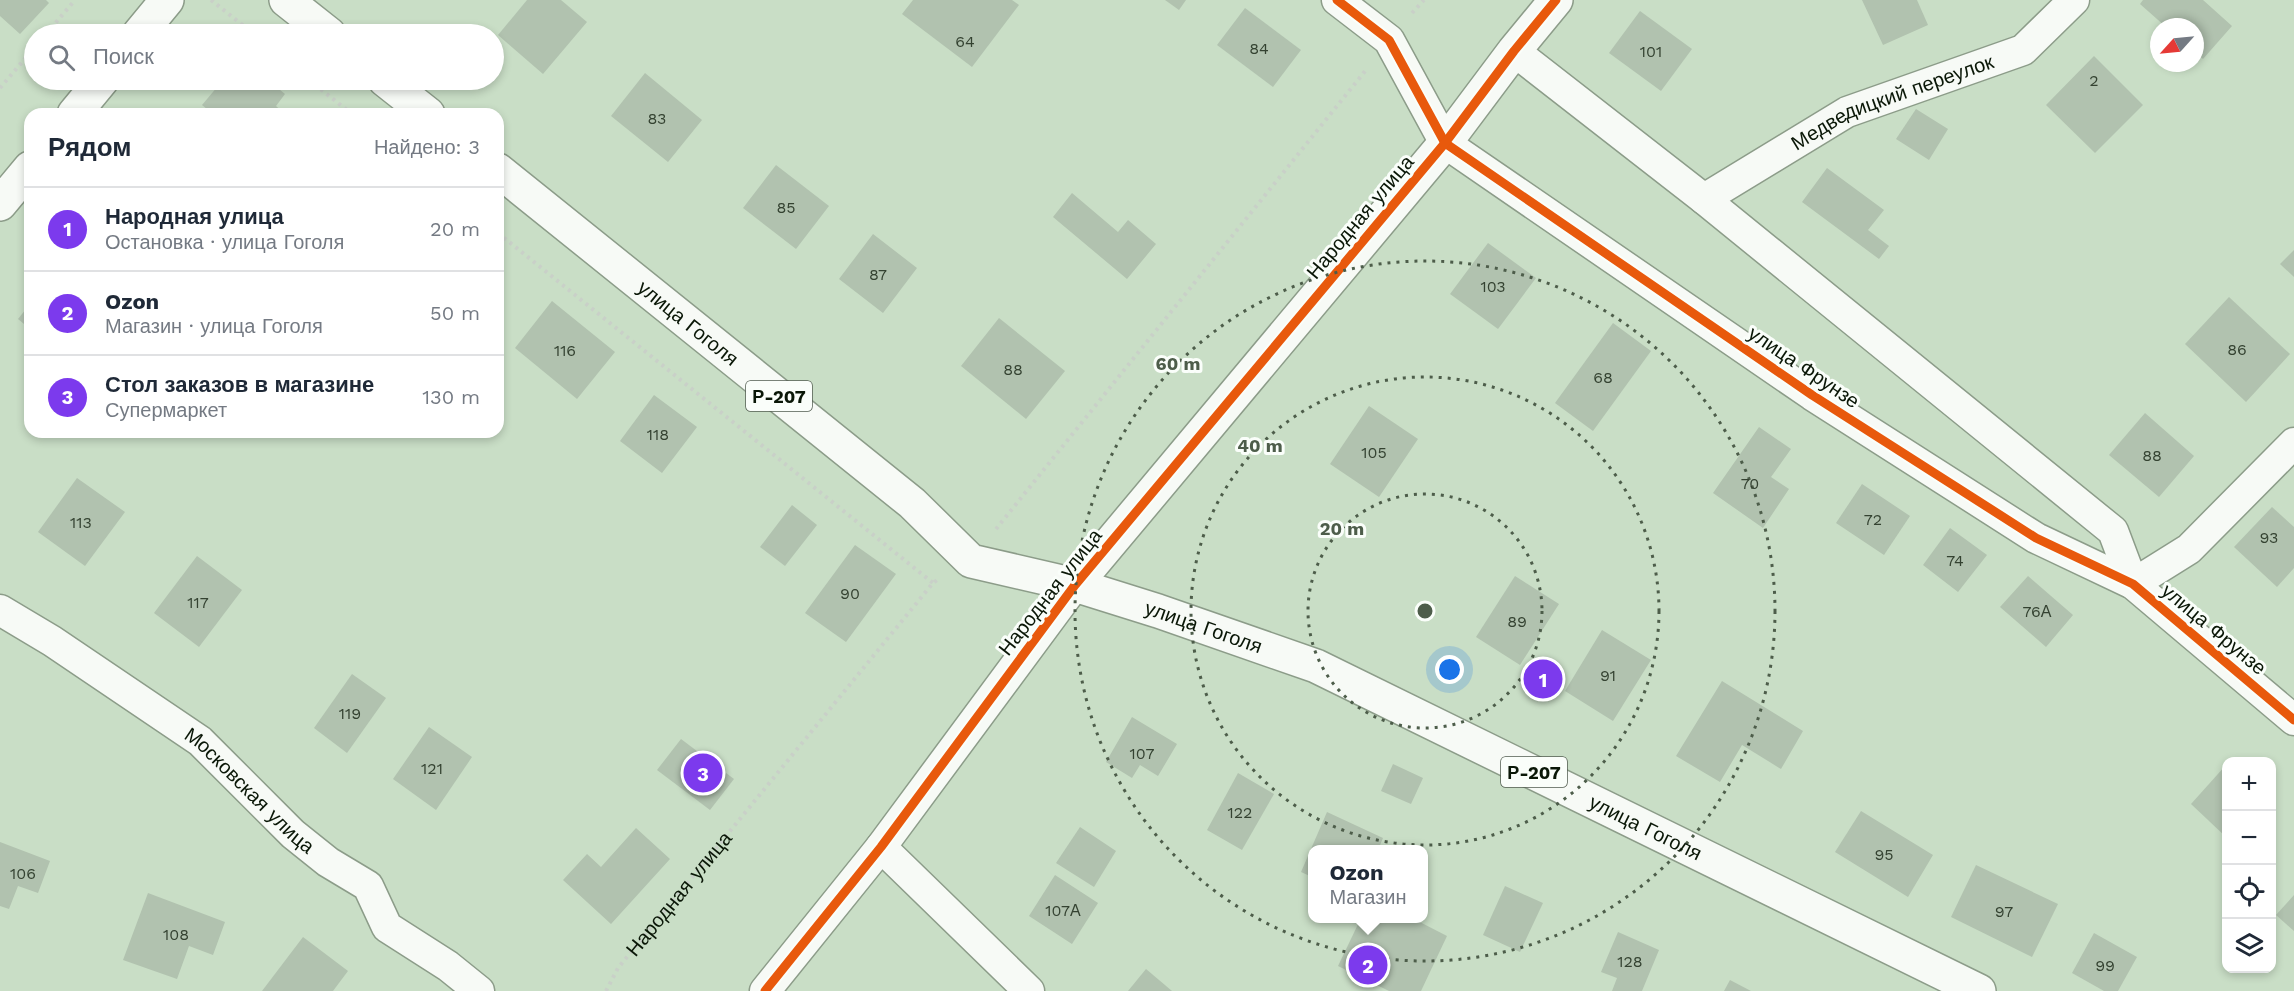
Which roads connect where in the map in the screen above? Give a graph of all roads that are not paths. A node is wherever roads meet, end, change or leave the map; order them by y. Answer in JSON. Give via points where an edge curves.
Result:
{"nodes":[{"id":1,"x":167,"y":0,"type":"edge"},
{"id":2,"x":286,"y":0,"type":"edge"},
{"id":3,"x":1336,"y":0,"type":"edge"},
{"id":4,"x":1556,"y":0,"type":"edge"},
{"id":5,"x":2074,"y":0,"type":"edge"},
{"id":6,"x":147,"y":24,"type":"edge"},
{"id":7,"x":316,"y":24,"type":"edge"},
{"id":8,"x":1514,"y":51,"type":"junction"},
{"id":9,"x":94,"y":90,"type":"edge"},
{"id":10,"x":398,"y":90,"type":"edge"},
{"id":11,"x":79,"y":108,"type":"edge"},
{"id":12,"x":420,"y":108,"type":"edge"},
{"id":13,"x":1445,"y":143,"type":"junction"},
{"id":14,"x":24,"y":175,"type":"edge"},
{"id":15,"x":504,"y":175,"type":"edge"},
{"id":16,"x":1704,"y":200,"type":"junction"},
{"id":17,"x":0,"y":204,"type":"edge"},
{"id":18,"x":2294,"y":443,"type":"edge"},
{"id":19,"x":2133,"y":584,"type":"junction"},
{"id":20,"x":1075,"y":585,"type":"junction"},
{"id":21,"x":0,"y":610,"type":"edge"},
{"id":22,"x":2294,"y":720,"type":"edge"},
{"id":23,"x":881,"y":847,"type":"junction"},
{"id":24,"x":479,"y":991,"type":"edge"},
{"id":25,"x":765,"y":991,"type":"edge"},
{"id":26,"x":1029,"y":991,"type":"edge"},
{"id":27,"x":1979,"y":991,"type":"edge"}],
"edges":[{"from":1,"to":6,"type":"main road"},
{"from":2,"to":7,"type":"main road"},
{"from":3,"to":13,"type":"street","name":"улица Фрунзе","via":[[1389,40]]},
{"from":4,"to":8,"type":"main road","name":"Народная улица"},
{"from":5,"to":16,"type":"street","name":"Медведицкий переулок","via":[[2023,50],[1847,112]]},
{"from":8,"to":13,"type":"main road","name":"Народная улица"},
{"from":8,"to":16,"type":"street"},
{"from":9,"to":11,"type":"main road"},
{"from":10,"to":12,"type":"main road"},
{"from":13,"to":19,"type":"street","name":"улица Фрунзе","via":[[1812,395],[2036,538]]},
{"from":13,"to":20,"type":"main road","name":"Народная улица"},
{"from":14,"to":17,"type":"main road"},
{"from":15,"to":20,"type":"main road","name":"улица Гоголя","number":"Р-207","via":[[912,503],[972,561]]},
{"from":16,"to":19,"type":"street","via":[[2114,531]]},
{"from":18,"to":19,"type":"street","via":[[2189,549]]},
{"from":19,"to":22,"type":"street","name":"улица Фрунзе"},
{"from":20,"to":23,"type":"street","name":"Народная улица"},
{"from":20,"to":27,"type":"main road","name":"улица Гоголя","number":"Р-207","via":[[1316,666]]},
{"from":21,"to":24,"type":"street","name":"Московская улица","via":[[200,741],[292,834],[368,886],[387,927]]},
{"from":23,"to":25,"type":"street","name":"Народная улица"},
{"from":23,"to":26,"type":"street"}]}
